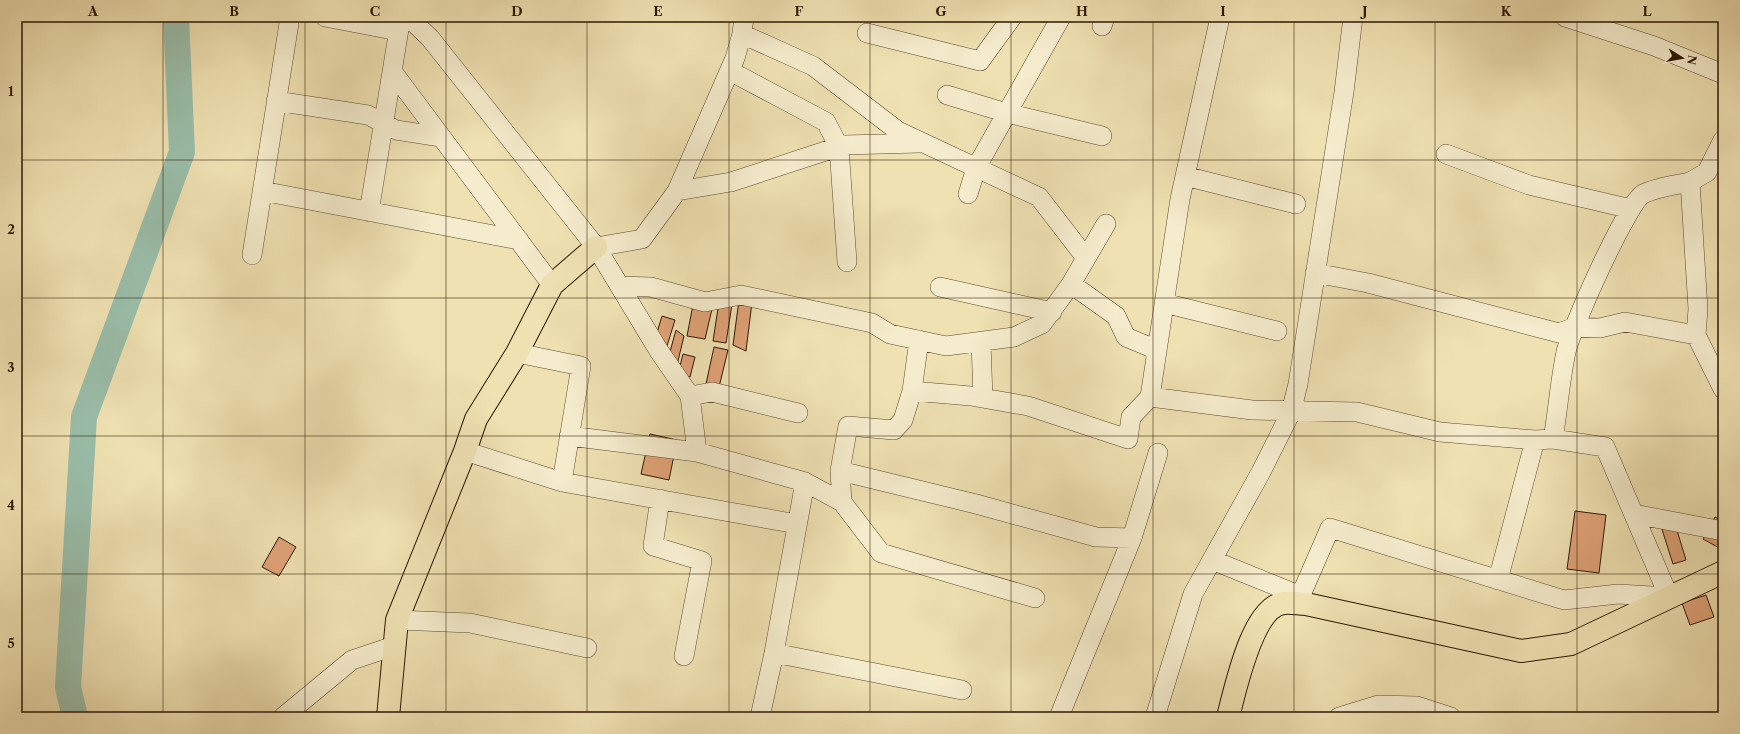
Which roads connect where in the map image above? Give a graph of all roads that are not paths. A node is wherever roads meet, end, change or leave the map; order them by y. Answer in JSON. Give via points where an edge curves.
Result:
{"nodes":[{"id":1,"x":290,"y":17,"type":"edge"},
{"id":2,"x":325,"y":17,"type":"edge"},
{"id":3,"x":1012,"y":17,"type":"edge"},
{"id":4,"x":1061,"y":17,"type":"edge"},
{"id":5,"x":1220,"y":17,"type":"edge"},
{"id":6,"x":1353,"y":17,"type":"edge"},
{"id":7,"x":1565,"y":17,"type":"edge"},
{"id":8,"x":402,"y":22,"type":"edge"},
{"id":9,"x":743,"y":26,"type":"edge"},
{"id":10,"x":867,"y":33,"type":"dead end"},
{"id":11,"x":392,"y":71,"type":"junction"},
{"id":12,"x":730,"y":71,"type":"junction"},
{"id":13,"x":1723,"y":74,"type":"edge"},
{"id":14,"x":947,"y":95,"type":"dead end"},
{"id":15,"x":276,"y":101,"type":"junction"},
{"id":16,"x":1007,"y":113,"type":"junction"},
{"id":17,"x":383,"y":124,"type":"junction"},
{"id":18,"x":1102,"y":136,"type":"dead end"},
{"id":19,"x":441,"y":137,"type":"junction"},
{"id":20,"x":1723,"y":140,"type":"edge"},
{"id":21,"x":924,"y":143,"type":"junction"},
{"id":22,"x":839,"y":147,"type":"junction"},
{"id":23,"x":1446,"y":154,"type":"dead end"},
{"id":24,"x":976,"y":168,"type":"junction"},
{"id":25,"x":1715,"y":174,"type":"edge"},
{"id":26,"x":1185,"y":176,"type":"junction"},
{"id":27,"x":1690,"y":182,"type":"junction"},
{"id":28,"x":262,"y":190,"type":"junction"},
{"id":29,"x":677,"y":191,"type":"junction"},
{"id":30,"x":968,"y":194,"type":"dead end"},
{"id":31,"x":1296,"y":204,"type":"dead end"},
{"id":32,"x":1631,"y":209,"type":"junction"},
{"id":33,"x":369,"y":212,"type":"junction"},
{"id":34,"x":1106,"y":224,"type":"dead end"},
{"id":35,"x":518,"y":240,"type":"junction"},
{"id":36,"x":596,"y":247,"type":"junction"},
{"id":37,"x":252,"y":255,"type":"dead end"},
{"id":38,"x":1086,"y":258,"type":"junction"},
{"id":39,"x":847,"y":262,"type":"dead end"},
{"id":40,"x":1315,"y":273,"type":"junction"},
{"id":41,"x":1071,"y":284,"type":"junction"},
{"id":42,"x":552,"y":285,"type":"junction"},
{"id":43,"x":620,"y":286,"type":"junction"},
{"id":44,"x":940,"y":287,"type":"dead end"},
{"id":45,"x":1164,"y":303,"type":"junction"},
{"id":46,"x":1052,"y":312,"type":"junction"},
{"id":47,"x":1575,"y":327,"type":"junction"},
{"id":48,"x":1277,"y":332,"type":"dead end"},
{"id":49,"x":1696,"y":335,"type":"junction"},
{"id":50,"x":919,"y":340,"type":"junction"},
{"id":51,"x":981,"y":342,"type":"junction"},
{"id":52,"x":1157,"y":350,"type":"junction"},
{"id":53,"x":517,"y":353,"type":"junction"},
{"id":54,"x":1723,"y":389,"type":"edge"},
{"id":55,"x":912,"y":391,"type":"junction"},
{"id":56,"x":690,"y":396,"type":"junction"},
{"id":57,"x":1150,"y":397,"type":"junction"},
{"id":58,"x":983,"y":398,"type":"junction"},
{"id":59,"x":1291,"y":412,"type":"junction"},
{"id":60,"x":798,"y":413,"type":"dead end"},
{"id":61,"x":569,"y":436,"type":"junction"},
{"id":62,"x":1544,"y":439,"type":"junction"},
{"id":63,"x":464,"y":451,"type":"junction"},
{"id":64,"x":697,"y":452,"type":"junction"},
{"id":65,"x":1158,"y":453,"type":"dead end"},
{"id":66,"x":840,"y":471,"type":"junction"},
{"id":67,"x":562,"y":482,"type":"junction"},
{"id":68,"x":805,"y":482,"type":"junction"},
{"id":69,"x":660,"y":499,"type":"junction"},
{"id":70,"x":842,"y":502,"type":"junction"},
{"id":71,"x":1634,"y":514,"type":"junction"},
{"id":72,"x":797,"y":524,"type":"junction"},
{"id":73,"x":1723,"y":531,"type":"edge"},
{"id":74,"x":1132,"y":538,"type":"junction"},
{"id":75,"x":1212,"y":560,"type":"junction"},
{"id":76,"x":1723,"y":572,"type":"edge"},
{"id":77,"x":1498,"y":580,"type":"junction"},
{"id":78,"x":1668,"y":597,"type":"junction"},
{"id":79,"x":1035,"y":598,"type":"dead end"},
{"id":80,"x":1299,"y":600,"type":"junction"},
{"id":81,"x":397,"y":620,"type":"junction"},
{"id":82,"x":394,"y":646,"type":"junction"},
{"id":83,"x":586,"y":648,"type":"dead end"},
{"id":84,"x":774,"y":653,"type":"junction"},
{"id":85,"x":684,"y":656,"type":"dead end"},
{"id":86,"x":962,"y":690,"type":"dead end"},
{"id":87,"x":283,"y":717,"type":"edge"},
{"id":88,"x":388,"y":717,"type":"edge"},
{"id":89,"x":760,"y":717,"type":"edge"},
{"id":90,"x":1059,"y":717,"type":"edge"},
{"id":91,"x":1155,"y":717,"type":"edge"},
{"id":92,"x":1228,"y":717,"type":"edge"},
{"id":93,"x":1339,"y":717,"type":"edge"},
{"id":94,"x":1451,"y":717,"type":"edge"}],
"edges":[{"from":1,"to":15,"type":"street"},
{"from":2,"to":8,"type":"street"},
{"from":3,"to":10,"type":"street","via":[[980,61]]},
{"from":4,"to":16,"type":"street"},
{"from":5,"to":26,"type":"street"},
{"from":6,"to":40,"type":"street","via":[[1344,92]]},
{"from":7,"to":13,"type":"street","via":[[1654,46]]},
{"from":8,"to":11,"type":"street"},
{"from":8,"to":36,"type":"street","via":[[430,38]]},
{"from":9,"to":12,"type":"street"},
{"from":9,"to":21,"type":"street","via":[[813,66],[898,131]]},
{"from":11,"to":17,"type":"street"},
{"from":11,"to":19,"type":"street"},
{"from":12,"to":22,"type":"street","via":[[826,122]]},
{"from":12,"to":29,"type":"street"},
{"from":14,"to":16,"type":"street"},
{"from":15,"to":17,"type":"street","via":[[368,116]]},
{"from":15,"to":28,"type":"street"},
{"from":16,"to":18,"type":"street"},
{"from":16,"to":24,"type":"street"},
{"from":17,"to":19,"type":"street","via":[[396,130]]},
{"from":17,"to":33,"type":"street"},
{"from":19,"to":35,"type":"street"},
{"from":20,"to":25,"type":"street"},
{"from":21,"to":22,"type":"street"},
{"from":21,"to":24,"type":"street"},
{"from":22,"to":29,"type":"street","via":[[731,182]]},
{"from":22,"to":39,"type":"street"},
{"from":23,"to":32,"type":"street","via":[[1529,185]]},
{"from":24,"to":30,"type":"street"},
{"from":24,"to":38,"type":"street","via":[[1039,196]]},
{"from":25,"to":27,"type":"street"},
{"from":26,"to":31,"type":"street"},
{"from":26,"to":45,"type":"street"},
{"from":27,"to":32,"type":"street","via":[[1642,194]]},
{"from":27,"to":49,"type":"street","via":[[1698,309]]},
{"from":28,"to":33,"type":"street"},
{"from":28,"to":37,"type":"street"},
{"from":29,"to":36,"type":"street","via":[[642,239]]},
{"from":32,"to":47,"type":"street","via":[[1604,259]]},
{"from":33,"to":35,"type":"street"},
{"from":34,"to":38,"type":"street"},
{"from":35,"to":42,"type":"street"},
{"from":36,"to":42,"type":"main road"},
{"from":36,"to":43,"type":"street"},
{"from":38,"to":41,"type":"street"},
{"from":40,"to":47,"type":"street","via":[[1368,283],[1558,333]]},
{"from":40,"to":59,"type":"street","via":[[1298,384]]},
{"from":41,"to":46,"type":"street"},
{"from":41,"to":52,"type":"street","via":[[1116,316],[1126,337]]},
{"from":42,"to":53,"type":"main road"},
{"from":43,"to":50,"type":"street","via":[[650,287],[705,302],[741,295],[872,323],[890,334]]},
{"from":43,"to":56,"type":"street"},
{"from":44,"to":46,"type":"street"},
{"from":45,"to":48,"type":"street"},
{"from":45,"to":52,"type":"street"},
{"from":46,"to":51,"type":"street","via":[[1042,324],[1014,337]]},
{"from":47,"to":49,"type":"street","via":[[1600,328],[1625,322]]},
{"from":47,"to":62,"type":"street","via":[[1566,351]]},
{"from":49,"to":54,"type":"street"},
{"from":50,"to":51,"type":"street","via":[[946,346]]},
{"from":50,"to":55,"type":"street"},
{"from":51,"to":58,"type":"street"},
{"from":52,"to":57,"type":"street"},
{"from":53,"to":61,"type":"street","via":[[581,366]]},
{"from":53,"to":63,"type":"main road","via":[[476,419]]},
{"from":55,"to":58,"type":"street"},
{"from":55,"to":66,"type":"street","via":[[903,420],[894,430],[848,426]]},
{"from":56,"to":60,"type":"street","via":[[712,392]]},
{"from":56,"to":64,"type":"street"},
{"from":57,"to":58,"type":"street","via":[[1131,417],[1128,439],[1028,406]]},
{"from":57,"to":59,"type":"street","via":[[1252,410]]},
{"from":59,"to":62,"type":"street","via":[[1357,412],[1440,432]]},
{"from":59,"to":75,"type":"street"},
{"from":61,"to":64,"type":"street"},
{"from":61,"to":67,"type":"street"},
{"from":62,"to":71,"type":"street","via":[[1605,447]]},
{"from":62,"to":77,"type":"street"},
{"from":63,"to":67,"type":"street"},
{"from":63,"to":81,"type":"main road"},
{"from":64,"to":68,"type":"street"},
{"from":65,"to":74,"type":"street"},
{"from":66,"to":70,"type":"street"},
{"from":66,"to":74,"type":"street","via":[[1096,537]]},
{"from":67,"to":69,"type":"street"},
{"from":68,"to":70,"type":"street"},
{"from":68,"to":72,"type":"street"},
{"from":69,"to":72,"type":"street"},
{"from":69,"to":85,"type":"street","via":[[653,546],[702,561]]},
{"from":70,"to":79,"type":"street","via":[[880,553]]},
{"from":71,"to":73,"type":"street"},
{"from":71,"to":78,"type":"street"},
{"from":72,"to":84,"type":"street"},
{"from":74,"to":90,"type":"street"},
{"from":75,"to":80,"type":"street"},
{"from":75,"to":91,"type":"street","via":[[1193,594]]},
{"from":76,"to":78,"type":"main road"},
{"from":77,"to":78,"type":"street","via":[[1564,600],[1618,594]]},
{"from":77,"to":80,"type":"street","via":[[1330,528]]},
{"from":78,"to":80,"type":"main road","via":[[1571,644],[1521,651]]},
{"from":80,"to":92,"type":"main road","via":[[1283,602],[1270,611],[1257,626],[1247,647]]},
{"from":81,"to":82,"type":"main road"},
{"from":81,"to":83,"type":"street","via":[[470,623]]},
{"from":82,"to":87,"type":"street","via":[[352,660]]},
{"from":82,"to":88,"type":"main road"},
{"from":84,"to":86,"type":"street"},
{"from":84,"to":89,"type":"street"},
{"from":93,"to":94,"type":"street","via":[[1378,705],[1417,706]]}]}
